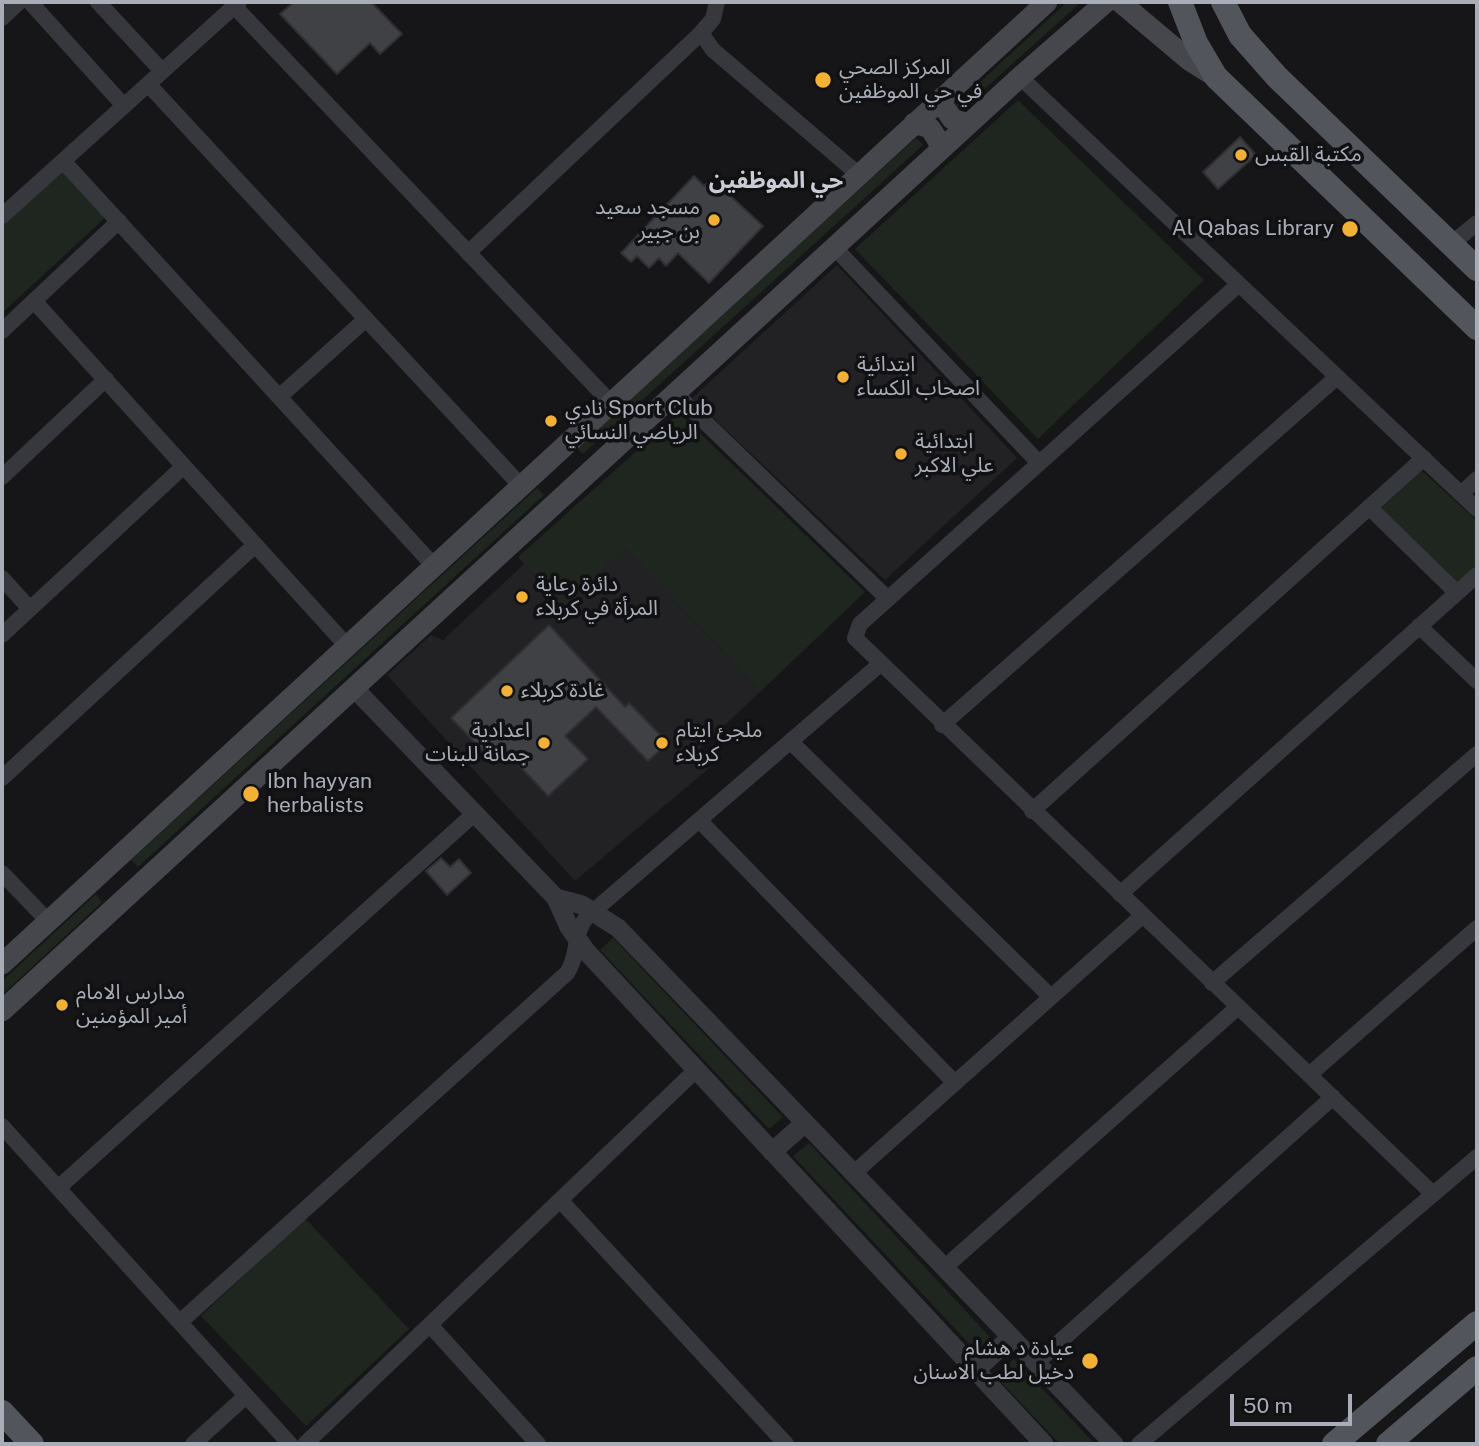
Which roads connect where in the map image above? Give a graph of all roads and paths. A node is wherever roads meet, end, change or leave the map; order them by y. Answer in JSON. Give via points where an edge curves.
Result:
{"nodes":[{"id":1,"x":30,"y":2,"type":"edge"},
{"id":2,"x":98,"y":2,"type":"edge"},
{"id":3,"x":717,"y":2,"type":"edge"},
{"id":4,"x":1046,"y":2,"type":"edge"},
{"id":5,"x":1106,"y":2,"type":"edge"},
{"id":6,"x":1120,"y":2,"type":"edge"},
{"id":7,"x":1180,"y":2,"type":"edge"},
{"id":8,"x":1223,"y":2,"type":"edge"},
{"id":9,"x":236,"y":4,"type":"edge"},
{"id":10,"x":701,"y":33,"type":"junction"},
{"id":11,"x":162,"y":71,"type":"junction"},
{"id":12,"x":1020,"y":76,"type":"junction"},
{"id":13,"x":1216,"y":77,"type":"junction"},
{"id":14,"x":148,"y":84,"type":"junction"},
{"id":15,"x":943,"y":97,"type":"junction"},
{"id":16,"x":124,"y":106,"type":"junction"},
{"id":17,"x":914,"y":123,"type":"junction"},
{"id":18,"x":968,"y":124,"type":"junction"},
{"id":19,"x":1326,"y":126,"type":"junction"},
{"id":20,"x":939,"y":150,"type":"junction"},
{"id":21,"x":1292,"y":150,"type":"junction"},
{"id":22,"x":1352,"y":150,"type":"junction"},
{"id":23,"x":63,"y":160,"type":"junction"},
{"id":24,"x":858,"y":174,"type":"junction"},
{"id":25,"x":1329,"y":186,"type":"junction"},
{"id":26,"x":2,"y":216,"type":"edge"},
{"id":27,"x":119,"y":221,"type":"junction"},
{"id":28,"x":1477,"y":223,"type":"edge"},
{"id":29,"x":1451,"y":244,"type":"junction"},
{"id":30,"x":834,"y":247,"type":"junction"},
{"id":31,"x":468,"y":253,"type":"junction"},
{"id":32,"x":1477,"y":269,"type":"edge"},
{"id":33,"x":1239,"y":284,"type":"junction"},
{"id":34,"x":34,"y":300,"type":"junction"},
{"id":35,"x":366,"y":319,"type":"junction"},
{"id":36,"x":1477,"y":328,"type":"edge"},
{"id":37,"x":2,"y":331,"type":"edge"},
{"id":38,"x":1337,"y":377,"type":"junction"},
{"id":39,"x":106,"y":379,"type":"junction"},
{"id":40,"x":675,"y":393,"type":"junction"},
{"id":41,"x":279,"y":397,"type":"junction"},
{"id":42,"x":611,"y":403,"type":"junction"},
{"id":43,"x":564,"y":447,"type":"junction"},
{"id":44,"x":1424,"y":458,"type":"junction"},
{"id":45,"x":1039,"y":463,"type":"junction"},
{"id":46,"x":184,"y":466,"type":"junction"},
{"id":47,"x":586,"y":475,"type":"junction"},
{"id":48,"x":2,"y":477,"type":"edge"},
{"id":49,"x":1477,"y":479,"type":"edge"},
{"id":50,"x":525,"y":482,"type":"junction"},
{"id":51,"x":1461,"y":494,"type":"junction"},
{"id":52,"x":557,"y":502,"type":"junction"},
{"id":53,"x":1369,"y":507,"type":"junction"},
{"id":54,"x":1477,"y":509,"type":"edge"},
{"id":55,"x":255,"y":545,"type":"junction"},
{"id":56,"x":434,"y":566,"type":"junction"},
{"id":57,"x":1477,"y":575,"type":"edge"},
{"id":58,"x":2,"y":578,"type":"edge"},
{"id":59,"x":1457,"y":593,"type":"junction"},
{"id":60,"x":888,"y":599,"type":"junction"},
{"id":61,"x":30,"y":609,"type":"junction"},
{"id":62,"x":1419,"y":626,"type":"junction"},
{"id":63,"x":2,"y":635,"type":"edge"},
{"id":64,"x":347,"y":646,"type":"junction"},
{"id":65,"x":879,"y":665,"type":"junction"},
{"id":66,"x":1477,"y":681,"type":"edge"},
{"id":67,"x":354,"y":688,"type":"junction"},
{"id":68,"x":942,"y":725,"type":"junction"},
{"id":69,"x":791,"y":742,"type":"junction"},
{"id":70,"x":1477,"y":754,"type":"edge"},
{"id":71,"x":2,"y":778,"type":"edge"},
{"id":72,"x":1032,"y":811,"type":"junction"},
{"id":73,"x":474,"y":814,"type":"junction"},
{"id":74,"x":701,"y":821,"type":"junction"},
{"id":75,"x":120,"y":855,"type":"junction"},
{"id":76,"x":2,"y":873,"type":"edge"},
{"id":77,"x":144,"y":881,"type":"junction"},
{"id":78,"x":90,"y":883,"type":"junction"},
{"id":79,"x":1120,"y":894,"type":"junction"},
{"id":80,"x":556,"y":898,"type":"junction"},
{"id":81,"x":113,"y":910,"type":"junction"},
{"id":82,"x":594,"y":911,"type":"junction"},
{"id":83,"x":1142,"y":915,"type":"junction"},
{"id":84,"x":48,"y":921,"type":"junction"},
{"id":85,"x":1477,"y":928,"type":"edge"},
{"id":86,"x":577,"y":939,"type":"junction"},
{"id":87,"x":2,"y":964,"type":"edge"},
{"id":88,"x":1212,"y":982,"type":"junction"},
{"id":89,"x":1051,"y":997,"type":"junction"},
{"id":90,"x":1238,"y":1007,"type":"junction"},
{"id":91,"x":2,"y":1012,"type":"edge"},
{"id":92,"x":696,"y":1070,"type":"junction"},
{"id":93,"x":1309,"y":1075,"type":"junction"},
{"id":94,"x":955,"y":1083,"type":"junction"},
{"id":95,"x":1332,"y":1097,"type":"junction"},
{"id":96,"x":805,"y":1123,"type":"junction"},
{"id":97,"x":2,"y":1126,"type":"edge"},
{"id":98,"x":772,"y":1152,"type":"junction"},
{"id":99,"x":1477,"y":1157,"type":"edge"},
{"id":100,"x":854,"y":1173,"type":"junction"},
{"id":101,"x":58,"y":1188,"type":"junction"},
{"id":102,"x":1433,"y":1194,"type":"junction"},
{"id":103,"x":560,"y":1200,"type":"junction"},
{"id":104,"x":944,"y":1268,"type":"junction"},
{"id":105,"x":180,"y":1322,"type":"junction"},
{"id":106,"x":1477,"y":1323,"type":"edge"},
{"id":107,"x":430,"y":1325,"type":"junction"},
{"id":108,"x":1011,"y":1337,"type":"junction"},
{"id":109,"x":1036,"y":1363,"type":"junction"},
{"id":110,"x":975,"y":1371,"type":"junction"},
{"id":111,"x":1475,"y":1373,"type":"edge"},
{"id":112,"x":246,"y":1396,"type":"junction"},
{"id":113,"x":2,"y":1412,"type":"edge"},
{"id":114,"x":32,"y":1444,"type":"edge"},
{"id":115,"x":193,"y":1444,"type":"edge"},
{"id":116,"x":290,"y":1444,"type":"edge"},
{"id":117,"x":306,"y":1444,"type":"edge"},
{"id":118,"x":538,"y":1444,"type":"edge"},
{"id":119,"x":786,"y":1444,"type":"edge"},
{"id":120,"x":1044,"y":1444,"type":"edge"},
{"id":121,"x":1114,"y":1444,"type":"edge"},
{"id":122,"x":1139,"y":1444,"type":"edge"},
{"id":123,"x":1334,"y":1444,"type":"edge"},
{"id":124,"x":1388,"y":1444,"type":"edge"}],
"edges":[{"from":1,"to":16,"type":"street"},
{"from":2,"to":11,"type":"street"},
{"from":3,"to":10,"type":"street","via":[[713,19]]},
{"from":4,"to":15,"type":"main road"},
{"from":5,"to":12,"type":"main road"},
{"from":6,"to":13,"type":"main road"},
{"from":7,"to":13,"type":"main road"},
{"from":8,"to":19,"type":"main road","via":[[1248,46]]},
{"from":9,"to":11,"type":"street"},
{"from":9,"to":31,"type":"street"},
{"from":10,"to":24,"type":"street","via":[[713,50]]},
{"from":10,"to":31,"type":"street"},
{"from":11,"to":14,"type":"street"},
{"from":12,"to":18,"type":"main road"},
{"from":12,"to":33,"type":"street"},
{"from":13,"to":21,"type":"main road"},
{"from":14,"to":16,"type":"street"},
{"from":14,"to":35,"type":"street"},
{"from":15,"to":17,"type":"main road"},
{"from":15,"to":18,"type":"main road","via":[[952,119]]},
{"from":16,"to":23,"type":"street"},
{"from":17,"to":20,"type":"main road","via":[[930,128]]},
{"from":17,"to":24,"type":"main road"},
{"from":18,"to":20,"type":"main road"},
{"from":19,"to":21,"type":"main road","via":[[1320,144],[1302,152]]},
{"from":19,"to":22,"type":"main road"},
{"from":20,"to":30,"type":"main road"},
{"from":21,"to":25,"type":"main road"},
{"from":22,"to":25,"type":"main road","via":[[1342,152],[1329,166]]},
{"from":22,"to":29,"type":"main road"},
{"from":23,"to":26,"type":"street"},
{"from":23,"to":27,"type":"street"},
{"from":24,"to":42,"type":"main road"},
{"from":25,"to":36,"type":"main road"},
{"from":27,"to":34,"type":"street"},
{"from":27,"to":41,"type":"street"},
{"from":28,"to":29,"type":"street"},
{"from":29,"to":32,"type":"main road"},
{"from":30,"to":40,"type":"main road"},
{"from":30,"to":45,"type":"street"},
{"from":31,"to":42,"type":"street"},
{"from":33,"to":38,"type":"street"},
{"from":33,"to":45,"type":"street"},
{"from":34,"to":37,"type":"street"},
{"from":34,"to":39,"type":"street"},
{"from":35,"to":41,"type":"street"},
{"from":35,"to":50,"type":"street"},
{"from":38,"to":44,"type":"street"},
{"from":38,"to":68,"type":"street"},
{"from":39,"to":46,"type":"street"},
{"from":39,"to":48,"type":"street"},
{"from":40,"to":47,"type":"main road"},
{"from":40,"to":60,"type":"street"},
{"from":41,"to":56,"type":"street"},
{"from":42,"to":43,"type":"main road"},
{"from":43,"to":47,"type":"main road","via":[[566,463]]},
{"from":43,"to":50,"type":"main road"},
{"from":44,"to":51,"type":"street"},
{"from":44,"to":53,"type":"street"},
{"from":45,"to":60,"type":"street"},
{"from":46,"to":55,"type":"street"},
{"from":46,"to":61,"type":"street"},
{"from":47,"to":52,"type":"main road"},
{"from":49,"to":51,"type":"street"},
{"from":50,"to":52,"type":"main road","via":[[538,478],[552,486]]},
{"from":50,"to":56,"type":"main road"},
{"from":51,"to":54,"type":"street"},
{"from":52,"to":67,"type":"main road"},
{"from":53,"to":59,"type":"street"},
{"from":53,"to":72,"type":"street"},
{"from":55,"to":64,"type":"street"},
{"from":55,"to":71,"type":"street"},
{"from":56,"to":64,"type":"main road"},
{"from":57,"to":59,"type":"street"},
{"from":58,"to":61,"type":"street"},
{"from":59,"to":62,"type":"street"},
{"from":60,"to":65,"type":"street","via":[[854,634]]},
{"from":61,"to":63,"type":"street"},
{"from":62,"to":66,"type":"street"},
{"from":62,"to":79,"type":"street"},
{"from":64,"to":75,"type":"main road"},
{"from":65,"to":68,"type":"street"},
{"from":65,"to":69,"type":"street"},
{"from":67,"to":73,"type":"street"},
{"from":67,"to":77,"type":"main road"},
{"from":68,"to":72,"type":"street"},
{"from":69,"to":74,"type":"street"},
{"from":69,"to":89,"type":"street"},
{"from":70,"to":88,"type":"street"},
{"from":72,"to":79,"type":"street"},
{"from":73,"to":80,"type":"street"},
{"from":73,"to":101,"type":"street"},
{"from":74,"to":82,"type":"street"},
{"from":74,"to":94,"type":"street"},
{"from":75,"to":77,"type":"main road","via":[[129,876]]},
{"from":75,"to":78,"type":"main road"},
{"from":76,"to":84,"type":"street"},
{"from":77,"to":81,"type":"main road"},
{"from":78,"to":81,"type":"main road","via":[[110,894]]},
{"from":78,"to":84,"type":"main road"},
{"from":79,"to":83,"type":"street"},
{"from":80,"to":82,"type":"street"},
{"from":80,"to":86,"type":"street"},
{"from":81,"to":91,"type":"main road"},
{"from":82,"to":86,"type":"street","via":[[580,926]]},
{"from":82,"to":96,"type":"street","via":[[618,929]]},
{"from":83,"to":88,"type":"street"},
{"from":83,"to":89,"type":"street"},
{"from":84,"to":87,"type":"main road"},
{"from":85,"to":93,"type":"street"},
{"from":86,"to":92,"type":"street"},
{"from":86,"to":105,"type":"street","via":[[576,957],[567,972]]},
{"from":88,"to":90,"type":"street"},
{"from":89,"to":94,"type":"street"},
{"from":90,"to":93,"type":"street"},
{"from":90,"to":104,"type":"street"},
{"from":92,"to":98,"type":"street"},
{"from":92,"to":103,"type":"street"},
{"from":93,"to":95,"type":"street"},
{"from":94,"to":100,"type":"street"},
{"from":95,"to":102,"type":"street"},
{"from":95,"to":109,"type":"street"},
{"from":96,"to":98,"type":"street"},
{"from":96,"to":100,"type":"street"},
{"from":97,"to":101,"type":"street"},
{"from":98,"to":110,"type":"street"},
{"from":99,"to":102,"type":"street"},
{"from":100,"to":104,"type":"street"},
{"from":101,"to":105,"type":"street"},
{"from":102,"to":122,"type":"street"},
{"from":103,"to":107,"type":"street"},
{"from":103,"to":119,"type":"street"},
{"from":104,"to":108,"type":"street"},
{"from":105,"to":112,"type":"street"},
{"from":106,"to":123,"type":"main road"},
{"from":107,"to":117,"type":"street"},
{"from":107,"to":118,"type":"street"},
{"from":108,"to":109,"type":"street"},
{"from":108,"to":110,"type":"street"},
{"from":109,"to":121,"type":"street"},
{"from":110,"to":120,"type":"street"},
{"from":111,"to":124,"type":"main road"},
{"from":112,"to":115,"type":"street"},
{"from":112,"to":116,"type":"street"},
{"from":113,"to":114,"type":"main road"}]}
